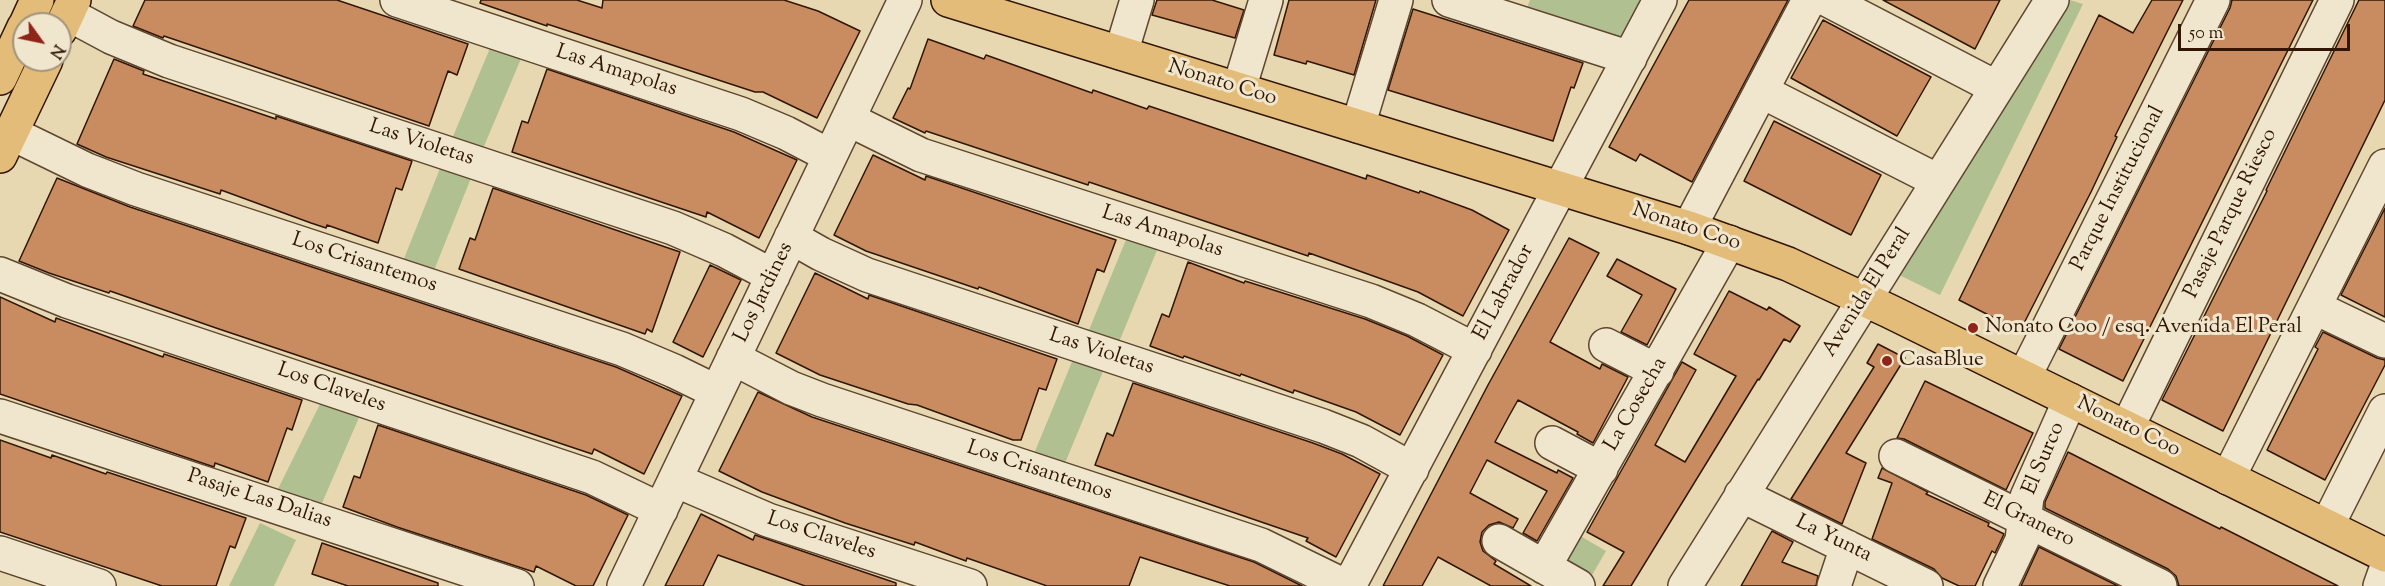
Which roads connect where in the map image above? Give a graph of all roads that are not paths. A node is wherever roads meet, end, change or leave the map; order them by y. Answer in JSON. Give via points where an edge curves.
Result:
{"nodes":[{"id":1,"x":397,"y":0,"type":"edge"},
{"id":2,"x":905,"y":0,"type":"edge"},
{"id":3,"x":948,"y":0,"type":"edge"},
{"id":4,"x":1137,"y":0,"type":"edge"},
{"id":5,"x":1266,"y":0,"type":"edge"},
{"id":6,"x":1396,"y":0,"type":"edge"},
{"id":7,"x":1449,"y":0,"type":"edge"},
{"id":8,"x":1660,"y":0,"type":"edge"},
{"id":9,"x":1809,"y":0,"type":"edge"},
{"id":10,"x":1828,"y":0,"type":"edge"},
{"id":11,"x":2052,"y":0,"type":"edge"},
{"id":12,"x":2213,"y":0,"type":"edge"},
{"id":13,"x":2337,"y":0,"type":"edge"},
{"id":14,"x":1001,"y":8,"type":"edge"},
{"id":15,"x":29,"y":11,"type":"edge"},
{"id":16,"x":72,"y":18,"type":"edge"},
{"id":17,"x":1120,"y":53,"type":"junction"},
{"id":18,"x":1630,"y":58,"type":"junction"},
{"id":19,"x":40,"y":72,"type":"edge"},
{"id":20,"x":0,"y":78,"type":"edge"},
{"id":21,"x":1996,"y":88,"type":"junction"},
{"id":22,"x":1239,"y":89,"type":"junction"},
{"id":23,"x":1761,"y":91,"type":"junction"},
{"id":24,"x":848,"y":118,"type":"junction"},
{"id":25,"x":1358,"y":126,"type":"junction"},
{"id":26,"x":5,"y":145,"type":"edge"},
{"id":27,"x":830,"y":156,"type":"junction"},
{"id":28,"x":1938,"y":181,"type":"junction"},
{"id":29,"x":2380,"y":187,"type":"edge"},
{"id":30,"x":1561,"y":189,"type":"junction"},
{"id":31,"x":1689,"y":228,"type":"junction"},
{"id":32,"x":792,"y":237,"type":"junction"},
{"id":33,"x":1729,"y":242,"type":"junction"},
{"id":34,"x":0,"y":274,"type":"edge"},
{"id":35,"x":773,"y":276,"type":"junction"},
{"id":36,"x":1864,"y":299,"type":"junction"},
{"id":37,"x":2314,"y":307,"type":"junction"},
{"id":38,"x":2385,"y":341,"type":"edge"},
{"id":39,"x":1606,"y":345,"type":"dead end"},
{"id":40,"x":1475,"y":350,"type":"junction"},
{"id":41,"x":733,"y":358,"type":"junction"},
{"id":42,"x":1657,"y":371,"type":"junction"},
{"id":43,"x":2024,"y":377,"type":"junction"},
{"id":44,"x":717,"y":392,"type":"junction"},
{"id":45,"x":2070,"y":400,"type":"junction"},
{"id":46,"x":2385,"y":411,"type":"edge"},
{"id":47,"x":0,"y":416,"type":"edge"},
{"id":48,"x":2127,"y":428,"type":"junction"},
{"id":49,"x":1552,"y":443,"type":"dead end"},
{"id":50,"x":1896,"y":456,"type":"dead end"},
{"id":51,"x":1412,"y":469,"type":"junction"},
{"id":52,"x":1601,"y":469,"type":"junction"},
{"id":53,"x":2228,"y":478,"type":"junction"},
{"id":54,"x":675,"y":480,"type":"junction"},
{"id":55,"x":1741,"y":495,"type":"junction"},
{"id":56,"x":661,"y":510,"type":"junction"},
{"id":57,"x":2024,"y":519,"type":"junction"},
{"id":58,"x":2327,"y":526,"type":"junction"},
{"id":59,"x":1499,"y":542,"type":"dead end"},
{"id":60,"x":1847,"y":547,"type":"junction"},
{"id":61,"x":0,"y":554,"type":"edge"},
{"id":62,"x":2385,"y":555,"type":"edge"},
{"id":63,"x":1544,"y":567,"type":"junction"},
{"id":64,"x":2385,"y":572,"type":"edge"},
{"id":65,"x":99,"y":586,"type":"edge"},
{"id":66,"x":517,"y":586,"type":"edge"},
{"id":67,"x":624,"y":586,"type":"edge"},
{"id":68,"x":970,"y":586,"type":"edge"},
{"id":69,"x":1347,"y":586,"type":"edge"},
{"id":70,"x":1578,"y":586,"type":"edge"},
{"id":71,"x":1685,"y":586,"type":"edge"},
{"id":72,"x":1834,"y":586,"type":"edge"},
{"id":73,"x":1926,"y":586,"type":"edge"},
{"id":74,"x":2000,"y":586,"type":"edge"},
{"id":75,"x":2160,"y":586,"type":"edge"},
{"id":76,"x":2380,"y":586,"type":"edge"}],
"edges":[{"from":1,"to":27,"type":"street","name":"Las Amapolas","via":[[741,114]]},
{"from":2,"to":24,"type":"street","name":"Los Jardines"},
{"from":3,"to":14,"type":"main road","name":"Nonato Coo"},
{"from":4,"to":17,"type":"street"},
{"from":5,"to":22,"type":"street"},
{"from":6,"to":25,"type":"street"},
{"from":7,"to":18,"type":"street"},
{"from":8,"to":18,"type":"street","name":"El Labrador"},
{"from":9,"to":23,"type":"street"},
{"from":10,"to":21,"type":"street"},
{"from":11,"to":21,"type":"street","name":"Avenida El Peral"},
{"from":12,"to":43,"type":"street","name":"Parque Institucional"},
{"from":13,"to":48,"type":"street","name":"Pasaje Parque Riesco"},
{"from":14,"to":17,"type":"main road","name":"Nonato Coo"},
{"from":15,"to":20,"type":"main road"},
{"from":16,"to":35,"type":"street","name":"Las Violetas","via":[[169,61],[673,228]]},
{"from":17,"to":22,"type":"main road","name":"Nonato Coo"},
{"from":18,"to":30,"type":"street","name":"El Labrador"},
{"from":19,"to":26,"type":"main road"},
{"from":21,"to":28,"type":"street","name":"Avenida El Peral"},
{"from":22,"to":25,"type":"main road","name":"Nonato Coo"},
{"from":23,"to":28,"type":"street"},
{"from":23,"to":31,"type":"street"},
{"from":24,"to":27,"type":"street","name":"Los Jardines"},
{"from":24,"to":40,"type":"street","name":"Las Amapolas","via":[[921,155],[1371,301]]},
{"from":25,"to":30,"type":"main road","name":"Nonato Coo"},
{"from":26,"to":44,"type":"street","name":"Los Crisantemos","via":[[622,349]]},
{"from":27,"to":32,"type":"street","name":"Los Jardines"},
{"from":28,"to":36,"type":"street","name":"Avenida El Peral"},
{"from":29,"to":37,"type":"street"},
{"from":30,"to":31,"type":"main road","name":"Nonato Coo"},
{"from":30,"to":40,"type":"street","name":"El Labrador"},
{"from":31,"to":33,"type":"main road","name":"Nonato Coo"},
{"from":32,"to":35,"type":"street","name":"Los Jardines"},
{"from":32,"to":51,"type":"street","name":"Las Violetas","via":[[867,275],[1323,426],[1361,441]]},
{"from":33,"to":36,"type":"main road","name":"Nonato Coo"},
{"from":33,"to":42,"type":"street","name":"La Cosecha"},
{"from":34,"to":56,"type":"street","name":"Los Claveles","via":[[67,301],[582,474]]},
{"from":35,"to":41,"type":"street","name":"Los Jardines"},
{"from":36,"to":43,"type":"main road","name":"Nonato Coo"},
{"from":36,"to":55,"type":"street","name":"Avenida El Peral"},
{"from":37,"to":38,"type":"street"},
{"from":37,"to":53,"type":"street"},
{"from":39,"to":42,"type":"street"},
{"from":40,"to":51,"type":"street","name":"El Labrador"},
{"from":41,"to":44,"type":"street","name":"Los Jardines"},
{"from":41,"to":69,"type":"street","name":"Los Crisantemos","via":[[822,400],[1261,545]]},
{"from":42,"to":52,"type":"street","name":"La Cosecha"},
{"from":43,"to":45,"type":"main road","name":"Nonato Coo"},
{"from":44,"to":54,"type":"street","name":"Los Jardines"},
{"from":45,"to":48,"type":"main road","name":"Nonato Coo"},
{"from":45,"to":57,"type":"street","name":"El Surco","via":[[2027,497]]},
{"from":46,"to":58,"type":"street"},
{"from":47,"to":66,"type":"street","name":"Pasaje Las Dalias"},
{"from":48,"to":53,"type":"main road","name":"Nonato Coo"},
{"from":49,"to":52,"type":"street"},
{"from":50,"to":57,"type":"street","name":"El Granero"},
{"from":51,"to":69,"type":"street","name":"El Labrador"},
{"from":52,"to":63,"type":"street","name":"La Cosecha"},
{"from":53,"to":58,"type":"main road","name":"Nonato Coo"},
{"from":54,"to":56,"type":"street","name":"Los Jardines"},
{"from":54,"to":68,"type":"street","name":"Los Claveles","via":[[768,520]]},
{"from":55,"to":60,"type":"street","name":"La Yunta"},
{"from":55,"to":71,"type":"street","name":"Avenida El Peral"},
{"from":56,"to":67,"type":"street","name":"Los Jardines"},
{"from":57,"to":74,"type":"street","name":"El Surco","via":[[2022,540]]},
{"from":57,"to":75,"type":"street","name":"El Granero"},
{"from":58,"to":62,"type":"main road","name":"Nonato Coo"},
{"from":59,"to":63,"type":"street"},
{"from":60,"to":72,"type":"street"},
{"from":60,"to":73,"type":"street","name":"La Yunta"},
{"from":61,"to":65,"type":"street"},
{"from":63,"to":70,"type":"street"},
{"from":64,"to":76,"type":"street"}]}
